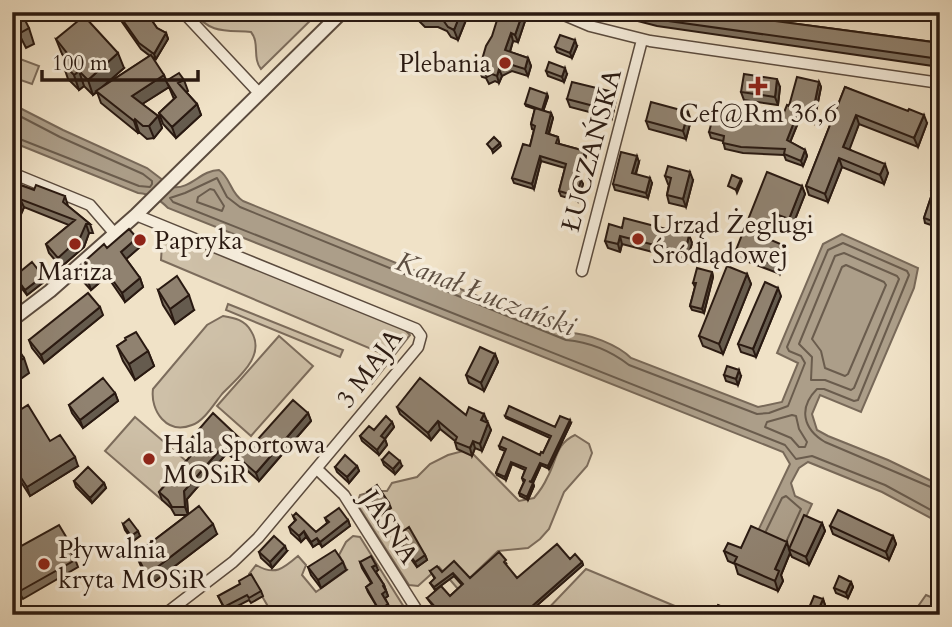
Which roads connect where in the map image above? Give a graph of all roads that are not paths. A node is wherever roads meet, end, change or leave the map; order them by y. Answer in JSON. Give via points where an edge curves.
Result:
{"nodes":[{"id":1,"x":183,"y":12,"type":"edge"},
{"id":2,"x":342,"y":12,"type":"edge"},
{"id":3,"x":557,"y":12,"type":"edge"},
{"id":4,"x":642,"y":40,"type":"junction"},
{"id":5,"x":940,"y":83,"type":"edge"},
{"id":6,"x":259,"y":93,"type":"junction"},
{"id":7,"x":12,"y":173,"type":"edge"},
{"id":8,"x":136,"y":215,"type":"junction"},
{"id":9,"x":115,"y":234,"type":"junction"},
{"id":10,"x":582,"y":271,"type":"dead end"},
{"id":11,"x":12,"y":320,"type":"edge"},
{"id":12,"x":317,"y":469,"type":"junction"},
{"id":13,"x":164,"y":615,"type":"edge"},
{"id":14,"x":420,"y":615,"type":"edge"}],
"edges":[{"from":1,"to":6,"type":"street"},
{"from":2,"to":6,"type":"street"},
{"from":3,"to":4,"type":"street"},
{"from":4,"to":5,"type":"street"},
{"from":4,"to":10,"type":"street","name":"ŁUCZAŃSKA"},
{"from":6,"to":8,"type":"street"},
{"from":7,"to":9,"type":"street","via":[[90,205]]},
{"from":8,"to":9,"type":"street"},
{"from":8,"to":12,"type":"street","name":"3 MAJA","via":[[416,329],[421,336],[418,347]]},
{"from":9,"to":11,"type":"street"},
{"from":12,"to":13,"type":"street","name":"3 MAJA","via":[[245,551]]},
{"from":12,"to":14,"type":"street","name":"JASNA","via":[[344,495]]}]}
